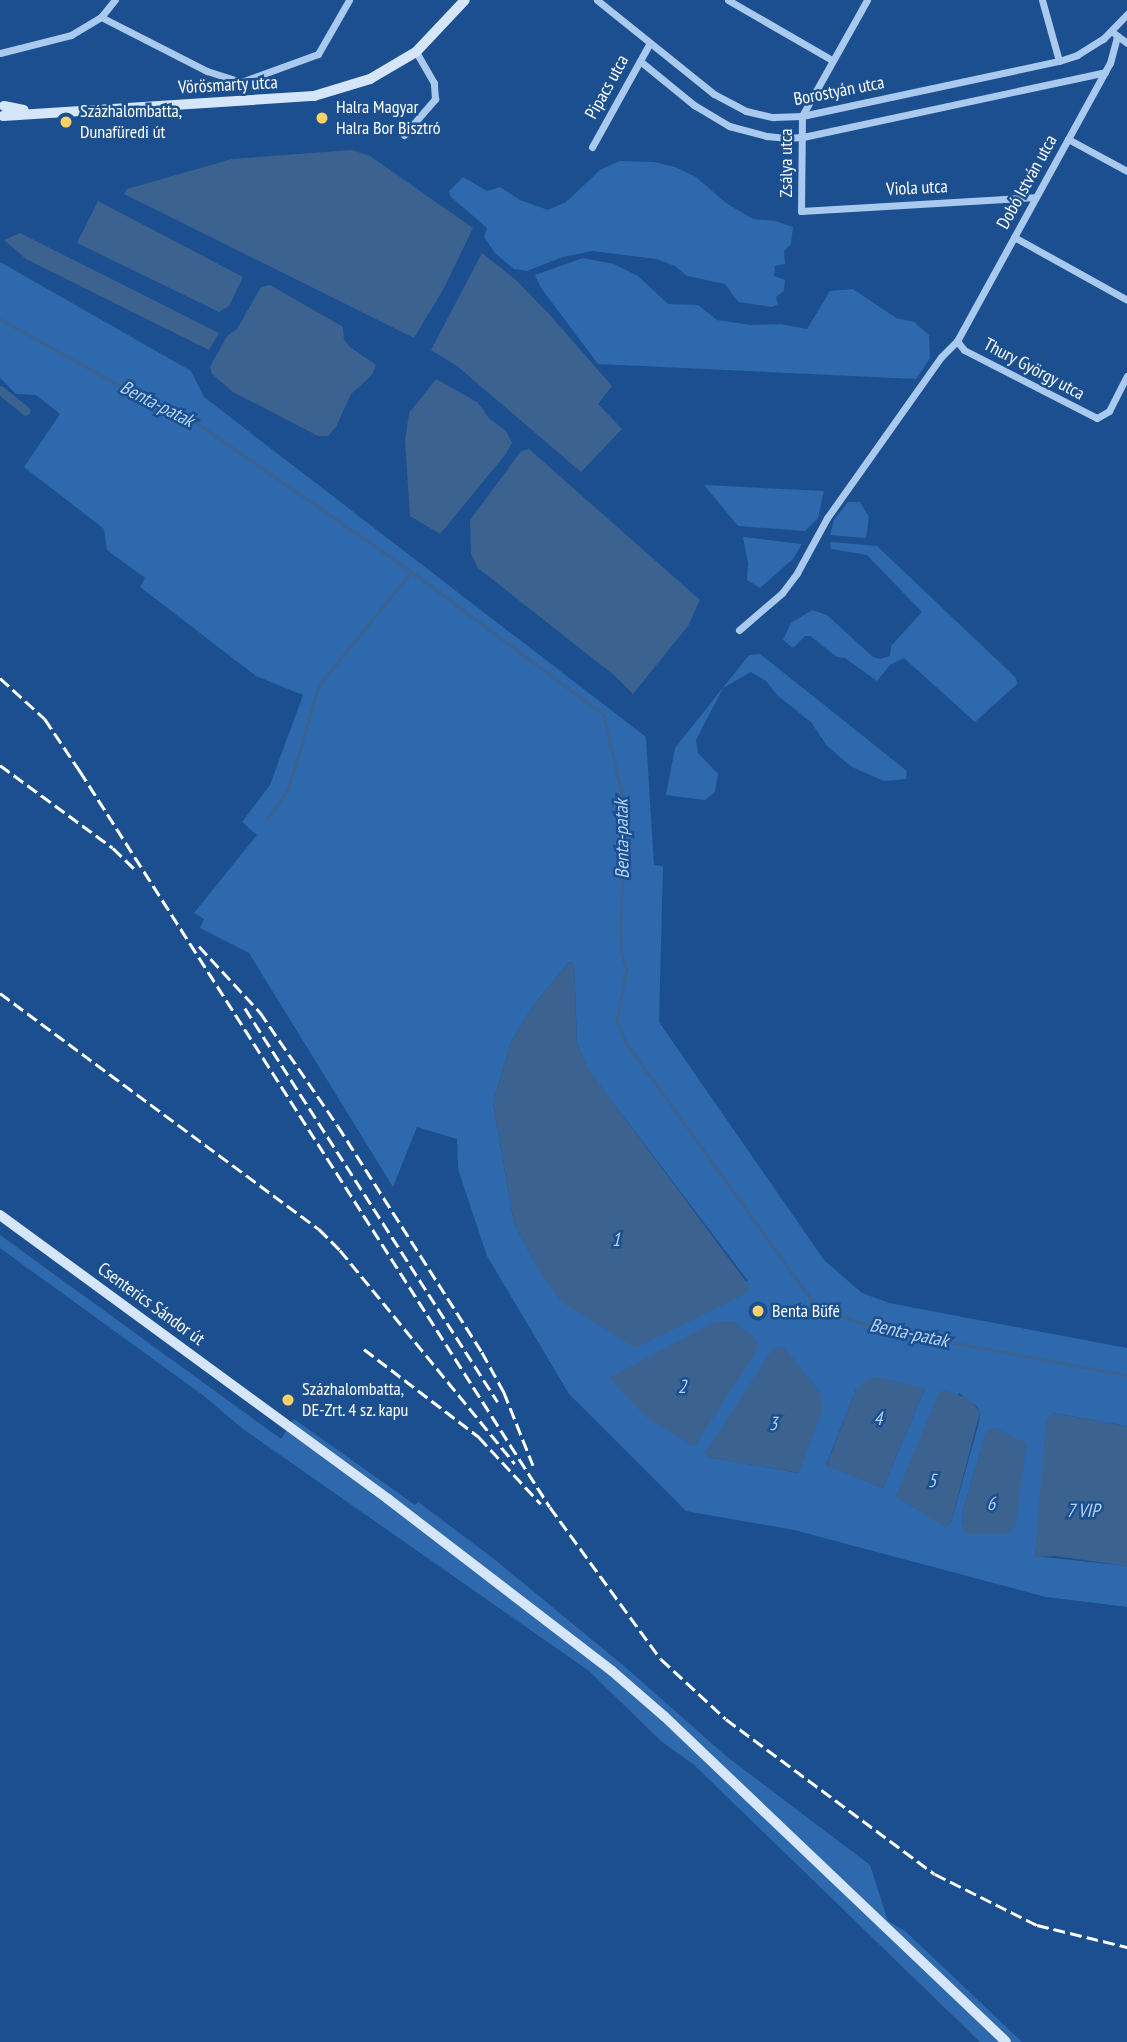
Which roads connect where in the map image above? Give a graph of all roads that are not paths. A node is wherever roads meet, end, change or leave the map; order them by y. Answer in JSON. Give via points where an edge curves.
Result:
{"nodes":[{"id":1,"x":116,"y":0,"type":"edge"},
{"id":2,"x":349,"y":0,"type":"edge"},
{"id":3,"x":466,"y":0,"type":"edge"},
{"id":4,"x":597,"y":0,"type":"edge"},
{"id":5,"x":728,"y":0,"type":"edge"},
{"id":6,"x":867,"y":0,"type":"edge"},
{"id":7,"x":1042,"y":0,"type":"edge"},
{"id":8,"x":1127,"y":14,"type":"edge"},
{"id":9,"x":101,"y":17,"type":"junction"},
{"id":10,"x":1115,"y":33,"type":"junction"},
{"id":11,"x":650,"y":43,"type":"junction"},
{"id":12,"x":1127,"y":43,"type":"edge"},
{"id":13,"x":415,"y":52,"type":"junction"},
{"id":14,"x":0,"y":53,"type":"edge"},
{"id":15,"x":832,"y":60,"type":"junction"},
{"id":16,"x":639,"y":61,"type":"junction"},
{"id":17,"x":1059,"y":61,"type":"junction"},
{"id":18,"x":1105,"y":72,"type":"junction"},
{"id":19,"x":2,"y":110,"type":"edge"},
{"id":20,"x":802,"y":116,"type":"junction"},
{"id":21,"x":404,"y":135,"type":"dead end"},
{"id":22,"x":803,"y":137,"type":"junction"},
{"id":23,"x":1068,"y":139,"type":"junction"},
{"id":24,"x":592,"y":147,"type":"dead end"},
{"id":25,"x":1127,"y":171,"type":"edge"},
{"id":26,"x":1035,"y":197,"type":"junction"},
{"id":27,"x":801,"y":211,"type":"joint"},
{"id":28,"x":1014,"y":237,"type":"junction"},
{"id":29,"x":1127,"y":299,"type":"edge"},
{"id":30,"x":957,"y":341,"type":"junction"},
{"id":31,"x":1127,"y":376,"type":"edge"},
{"id":32,"x":739,"y":630,"type":"dead end"},
{"id":33,"x":0,"y":1215,"type":"edge"},
{"id":34,"x":1006,"y":2042,"type":"edge"}],
"edges":[{"from":1,"to":9,"type":"street"},
{"from":2,"to":9,"type":"street","via":[[318,54],[241,82],[207,71]]},
{"from":3,"to":13,"type":"street","name":"Vörösmarty utca"},
{"from":4,"to":11,"type":"street","name":"Borostyán utca"},
{"from":5,"to":15,"type":"street"},
{"from":6,"to":15,"type":"street"},
{"from":7,"to":17,"type":"street"},
{"from":8,"to":10,"type":"street","name":"Dobó István utca"},
{"from":9,"to":14,"type":"street","via":[[71,35]]},
{"from":10,"to":12,"type":"street"},
{"from":10,"to":17,"type":"street","name":"Borostyán utca"},
{"from":10,"to":18,"type":"street","name":"Dobó István utca","via":[[1114,55]]},
{"from":11,"to":16,"type":"street","name":"Pipacs utca"},
{"from":11,"to":20,"type":"street","name":"Borostyán utca","via":[[730,104],[773,117]]},
{"from":13,"to":19,"type":"street","name":"Vörösmarty utca","via":[[370,79],[314,96]]},
{"from":13,"to":21,"type":"street","via":[[434,83],[435,99]]},
{"from":15,"to":20,"type":"street"},
{"from":16,"to":22,"type":"street","via":[[729,126],[766,136]]},
{"from":16,"to":24,"type":"street","name":"Pipacs utca"},
{"from":17,"to":20,"type":"street","name":"Borostyán utca"},
{"from":18,"to":22,"type":"street"},
{"from":18,"to":23,"type":"street","name":"Dobó István utca"},
{"from":20,"to":22,"type":"street","name":"Zsálya utca"},
{"from":22,"to":27,"type":"street","name":"Zsálya utca"},
{"from":23,"to":25,"type":"street"},
{"from":23,"to":26,"type":"street","name":"Dobó István utca"},
{"from":26,"to":27,"type":"street","name":"Viola utca"},
{"from":26,"to":28,"type":"street","name":"Dobó István utca"},
{"from":28,"to":29,"type":"street"},
{"from":28,"to":30,"type":"street","name":"Dobó István utca"},
{"from":30,"to":31,"type":"street","name":"Thury György utca","via":[[964,350],[1092,417],[1101,418],[1109,411]]},
{"from":30,"to":32,"type":"street","name":"Dobó István utca","via":[[827,518],[790,583]]},
{"from":33,"to":34,"type":"street","name":"Csenterics Sándor út","via":[[508,1588],[612,1671]]}]}
